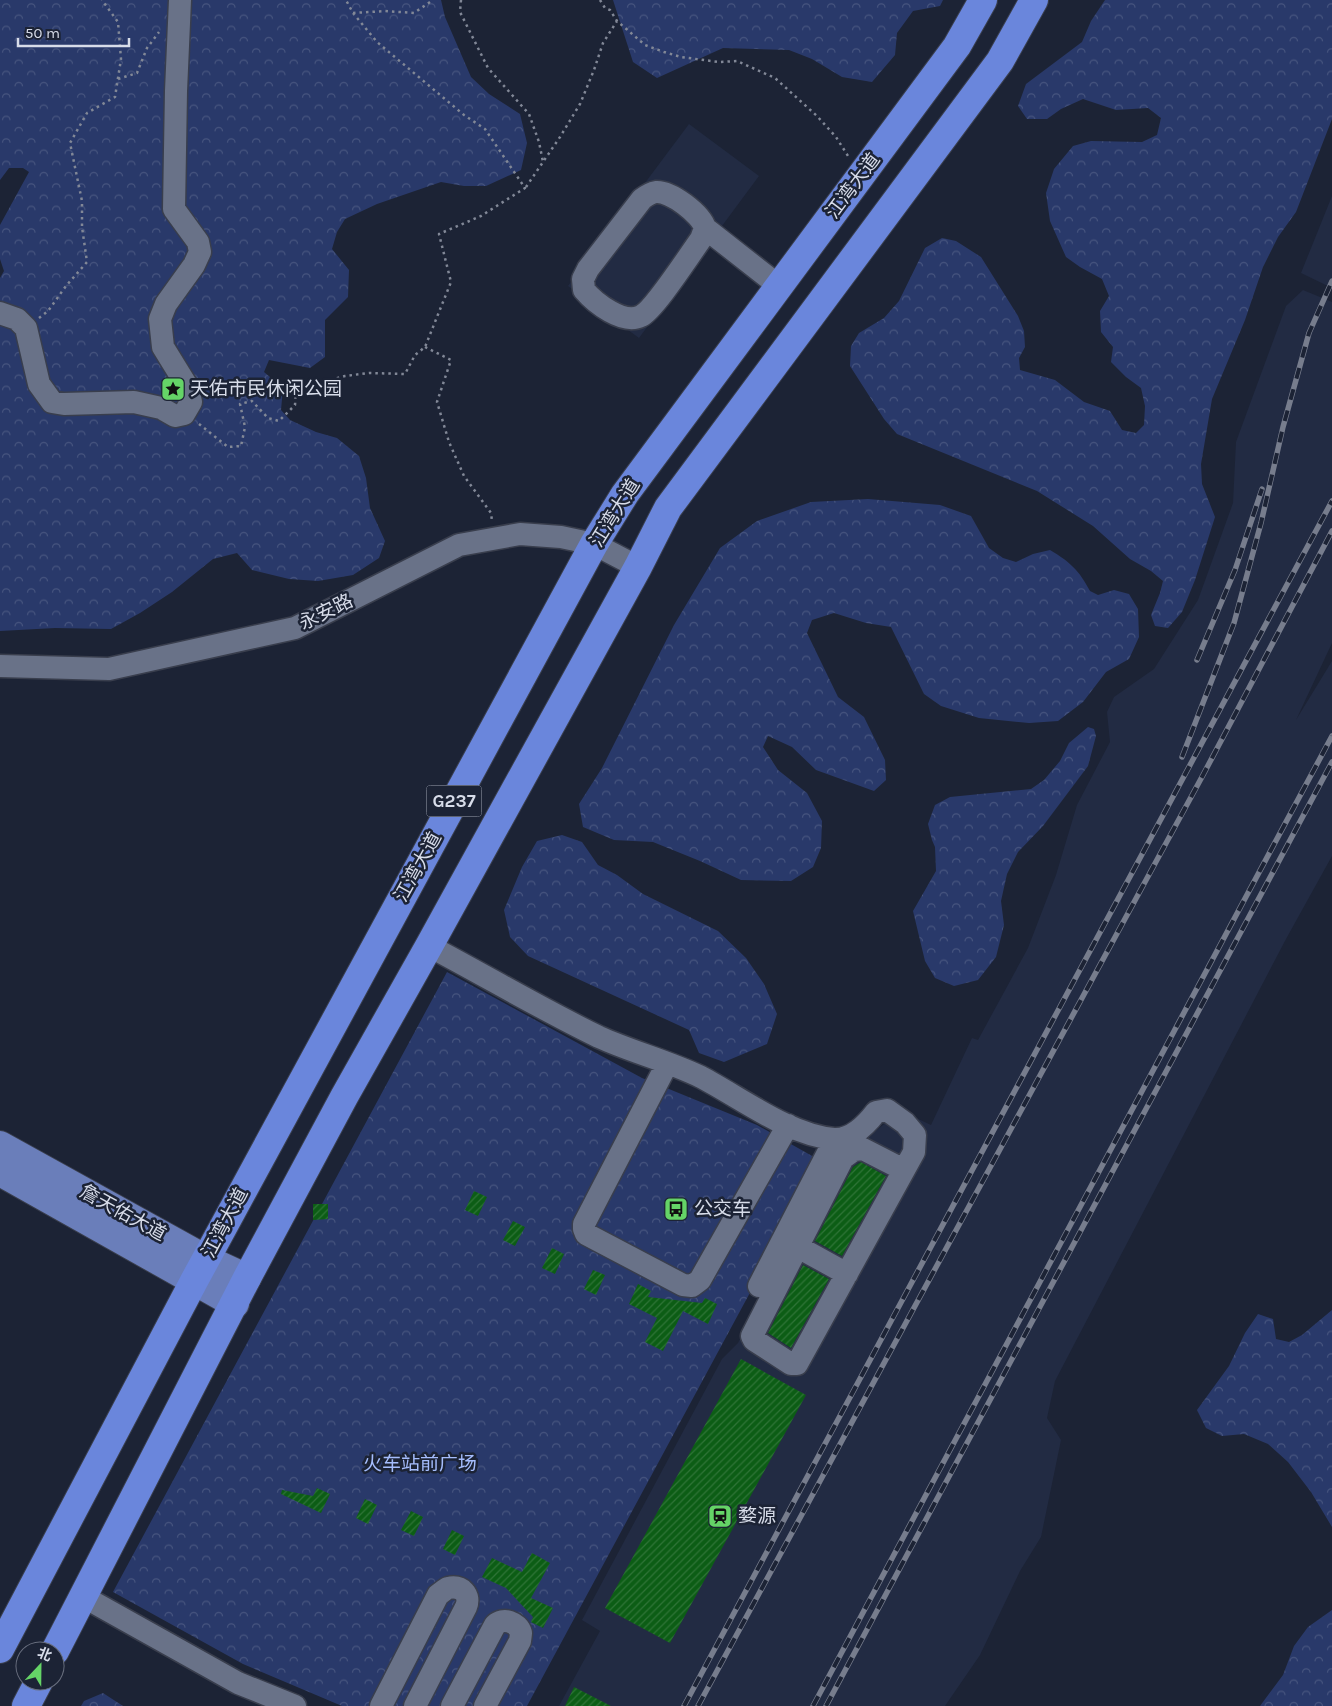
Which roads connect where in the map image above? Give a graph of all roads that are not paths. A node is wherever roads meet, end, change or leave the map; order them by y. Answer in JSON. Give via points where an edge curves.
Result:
{"nodes":[{"id":1,"x":983,"y":0,"type":"edge"},
{"id":2,"x":1034,"y":0,"type":"edge"},
{"id":3,"x":180,"y":6,"type":"edge"},
{"id":4,"x":705,"y":228,"type":"junction"},
{"id":5,"x":778,"y":286,"type":"junction"},
{"id":6,"x":0,"y":313,"type":"edge"},
{"id":7,"x":594,"y":544,"type":"junction"},
{"id":8,"x":638,"y":567,"type":"junction"},
{"id":9,"x":0,"y":666,"type":"edge"},
{"id":10,"x":429,"y":946,"type":"junction"},
{"id":11,"x":667,"y":1064,"type":"junction"},
{"id":12,"x":788,"y":1125,"type":"junction"},
{"id":13,"x":835,"y":1139,"type":"junction"},
{"id":14,"x":0,"y":1146,"type":"edge"},
{"id":15,"x":904,"y":1170,"type":"junction"},
{"id":16,"x":0,"y":1172,"type":"edge"},
{"id":17,"x":798,"y":1247,"type":"junction"},
{"id":18,"x":200,"y":1270,"type":"junction"},
{"id":19,"x":847,"y":1274,"type":"junction"},
{"id":20,"x":247,"y":1278,"type":"junction"},
{"id":21,"x":758,"y":1286,"type":"dead end"},
{"id":22,"x":235,"y":1304,"type":"junction"},
{"id":23,"x":84,"y":1597,"type":"junction"},
{"id":24,"x":60,"y":1641,"type":"edge"},
{"id":25,"x":0,"y":1649,"type":"edge"},
{"id":26,"x":34,"y":1691,"type":"edge"},
{"id":27,"x":26,"y":1706,"type":"edge"},
{"id":28,"x":295,"y":1706,"type":"edge"},
{"id":29,"x":381,"y":1706,"type":"edge"},
{"id":30,"x":415,"y":1706,"type":"edge"},
{"id":31,"x":452,"y":1706,"type":"edge"},
{"id":32,"x":485,"y":1706,"type":"edge"}],
"edges":[{"from":1,"to":5,"type":"highway","name":"江湾大道","number":"G237","via":[[957,46]]},
{"from":2,"to":8,"type":"highway","number":"G237","via":[[1000,61],[668,508]]},
{"from":3,"to":6,"type":"street","via":[[174,209],[198,242],[200,252],[166,304],[160,319],[163,347],[187,386],[191,402],[184,414],[174,416],[161,408],[134,402],[52,402],[39,384],[26,328],[18,319]]},
{"from":4,"to":4,"type":"street","via":[[697,216],[669,195],[650,194],[642,199],[588,269],[583,279],[584,290],[590,298],[620,317],[641,316],[652,306],[701,239]]},
{"from":4,"to":5,"type":"street"},
{"from":5,"to":7,"type":"highway","name":"江湾大道","number":"G237","via":[[625,494]]},
{"from":7,"to":8,"type":"street","name":"永安路"},
{"from":7,"to":9,"type":"street","name":"永安路","via":[[561,537],[520,534],[459,545],[295,628],[109,669]]},
{"from":7,"to":18,"type":"highway","name":"江湾大道","number":"G237"},
{"from":8,"to":10,"type":"highway","number":"G237"},
{"from":10,"to":11,"type":"street","via":[[600,1037]]},
{"from":10,"to":20,"type":"highway","number":"G237"},
{"from":11,"to":12,"type":"street","via":[[699,1076]]},
{"from":11,"to":12,"type":"street","via":[[584,1229],[586,1234],[683,1285],[692,1286],[700,1280]]},
{"from":12,"to":13,"type":"street","via":[[809,1134]]},
{"from":13,"to":15,"type":"street","via":[[845,1138],[876,1112],[887,1110],[905,1123],[915,1136],[914,1152]]},
{"from":13,"to":21,"type":"street"},
{"from":14,"to":18,"type":"main road","name":"詹天佑大道"},
{"from":15,"to":17,"type":"street","via":[[864,1149],[854,1150],[843,1158]]},
{"from":15,"to":19,"type":"street"},
{"from":16,"to":18,"type":"main road","name":"詹天佑大道"},
{"from":17,"to":19,"type":"street"},
{"from":17,"to":19,"type":"street","via":[[752,1336],[791,1364],[797,1364]]},
{"from":18,"to":20,"type":"main road","name":"詹天佑大道"},
{"from":18,"to":22,"type":"main road","name":"詹天佑大道"},
{"from":18,"to":25,"type":"highway","name":"江湾大道","number":"G237"},
{"from":20,"to":22,"type":"highway","number":"G237"},
{"from":22,"to":23,"type":"highway","number":"G237"},
{"from":23,"to":24,"type":"highway","number":"G237"},
{"from":23,"to":28,"type":"street","via":[[238,1683]]},
{"from":26,"to":27,"type":"highway"},
{"from":29,"to":30,"type":"street","via":[[438,1595],[447,1588],[464,1591],[468,1601],[466,1607]]},
{"from":31,"to":32,"type":"street","via":[[495,1625],[504,1620],[516,1625],[521,1633],[520,1641]]}]}
